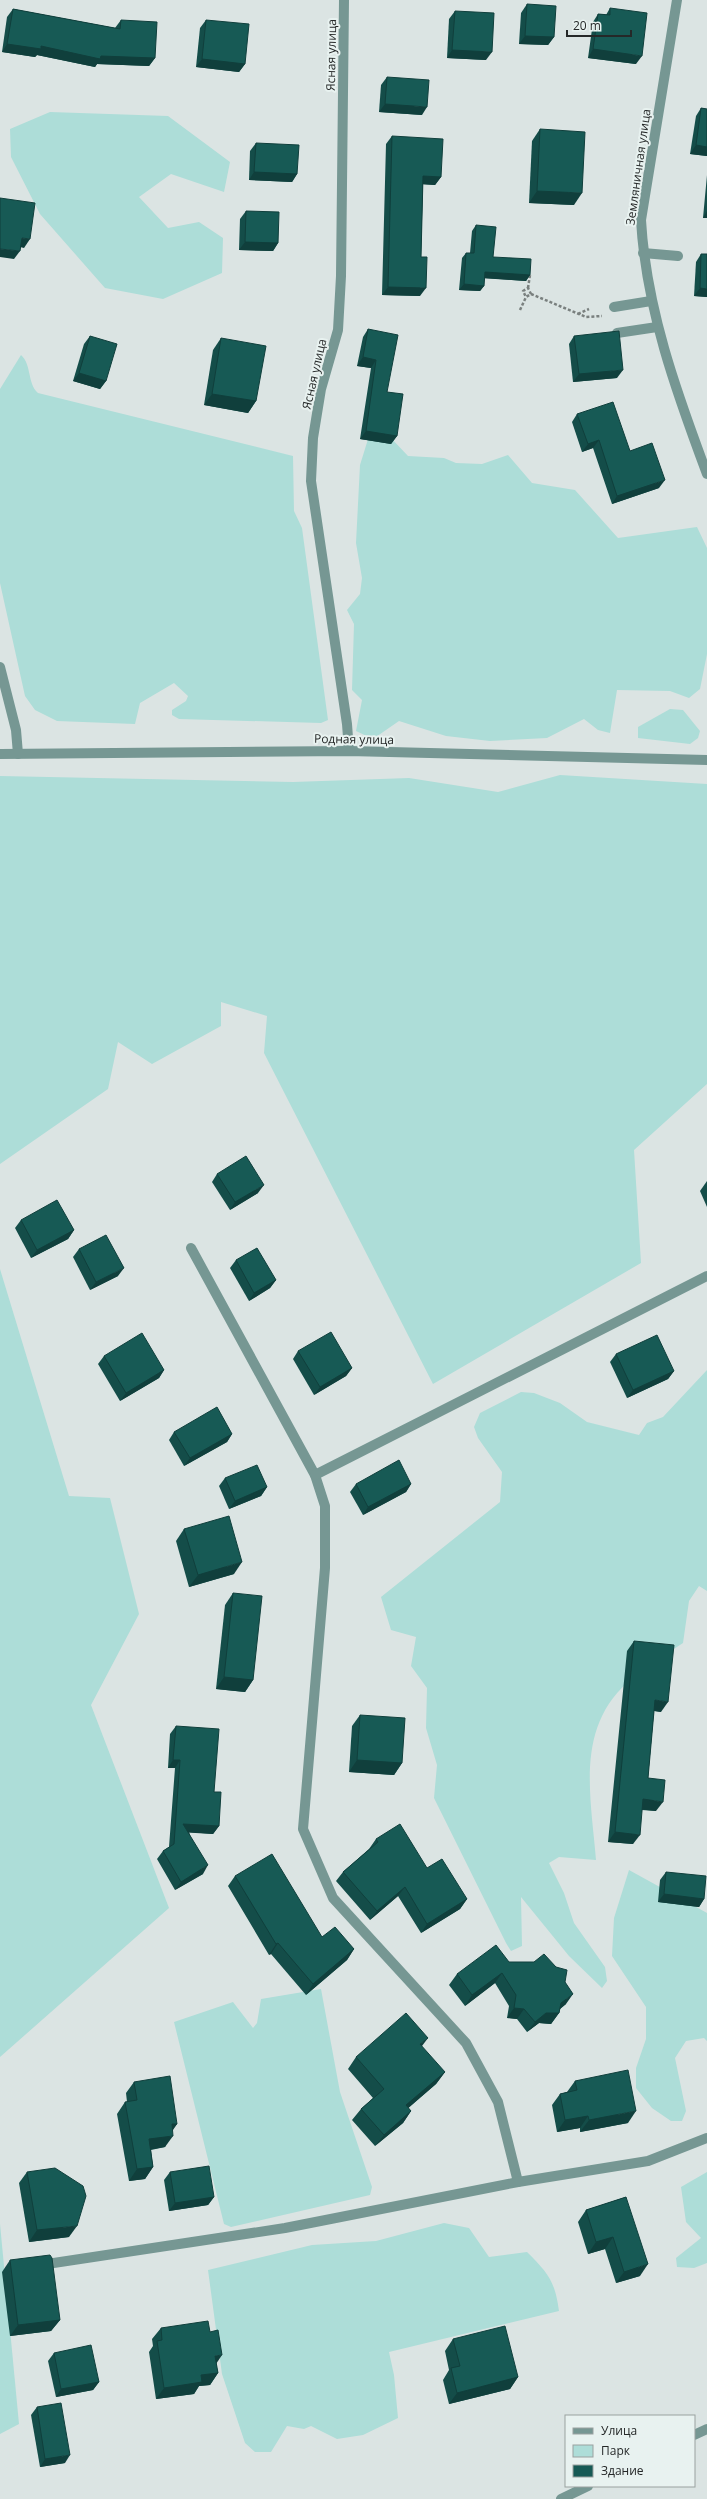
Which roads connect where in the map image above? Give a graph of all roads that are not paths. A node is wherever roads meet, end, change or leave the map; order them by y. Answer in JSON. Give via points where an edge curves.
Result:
{"nodes":[{"id":1,"x":344,"y":0,"type":"edge"},
{"id":2,"x":677,"y":0,"type":"edge"},
{"id":3,"x":643,"y":254,"type":"junction"},
{"id":4,"x":678,"y":256,"type":"dead end"},
{"id":5,"x":651,"y":301,"type":"junction"},
{"id":6,"x":614,"y":307,"type":"road end"},
{"id":7,"x":657,"y":327,"type":"junction"},
{"id":8,"x":617,"y":333,"type":"edge"},
{"id":9,"x":707,"y":474,"type":"edge"},
{"id":10,"x":0,"y":667,"type":"edge"},
{"id":11,"x":349,"y":751,"type":"junction"},
{"id":12,"x":0,"y":754,"type":"edge"},
{"id":13,"x":18,"y":754,"type":"junction"},
{"id":14,"x":707,"y":760,"type":"edge"},
{"id":15,"x":191,"y":1248,"type":"dead end"},
{"id":16,"x":707,"y":1276,"type":"edge"},
{"id":17,"x":315,"y":1475,"type":"junction"},
{"id":18,"x":707,"y":2138,"type":"edge"},
{"id":19,"x":518,"y":2182,"type":"junction"},
{"id":20,"x":47,"y":2264,"type":"edge"},
{"id":21,"x":707,"y":2429,"type":"edge"},
{"id":22,"x":695,"y":2435,"type":"edge"},
{"id":23,"x":586,"y":2487,"type":"edge"},
{"id":24,"x":561,"y":2499,"type":"edge"}],
"edges":[{"from":1,"to":11,"type":"street","name":"Ясная улица","via":[[341,276],[338,330],[321,389],[313,438],[311,481]]},
{"from":2,"to":3,"type":"street","name":"Земляничная улица","via":[[641,220]]},
{"from":3,"to":4,"type":"street"},
{"from":3,"to":5,"type":"street","name":"Земляничная улица"},
{"from":5,"to":6,"type":"street"},
{"from":5,"to":7,"type":"street","name":"Земляничная улица"},
{"from":7,"to":8,"type":"street"},
{"from":7,"to":9,"type":"street","name":"Земляничная улица"},
{"from":10,"to":13,"type":"street","via":[[16,730]]},
{"from":11,"to":13,"type":"street","name":"Родная улица"},
{"from":11,"to":14,"type":"street","name":"Родная улица"},
{"from":12,"to":13,"type":"street","name":"Родная улица"},
{"from":15,"to":17,"type":"street"},
{"from":16,"to":17,"type":"street"},
{"from":17,"to":19,"type":"street","via":[[325,1506],[325,1568],[303,1829],[333,1898],[466,2043],[498,2102]]},
{"from":18,"to":19,"type":"street","via":[[648,2161]]},
{"from":19,"to":20,"type":"street","via":[[285,2228]]},
{"from":21,"to":22,"type":"street"},
{"from":23,"to":24,"type":"street"}]}
